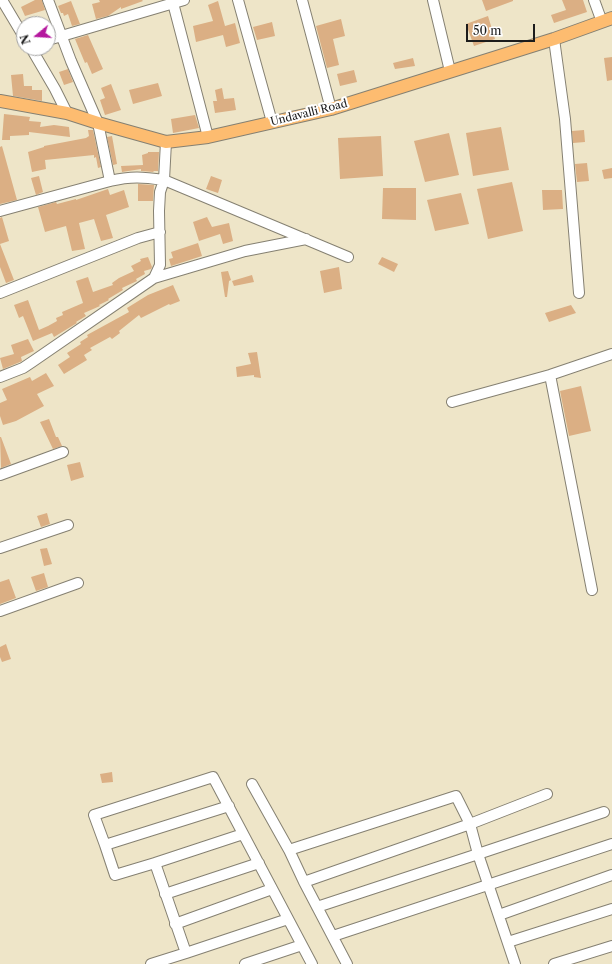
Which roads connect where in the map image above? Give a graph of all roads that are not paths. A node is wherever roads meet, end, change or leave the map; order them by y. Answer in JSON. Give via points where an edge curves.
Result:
{"nodes":[{"id":1,"x":2,"y":0,"type":"edge"},
{"id":2,"x":48,"y":0,"type":"edge"},
{"id":3,"x":184,"y":0,"type":"edge"},
{"id":4,"x":238,"y":0,"type":"edge"},
{"id":5,"x":302,"y":0,"type":"edge"},
{"id":6,"x":433,"y":0,"type":"edge"},
{"id":7,"x":594,"y":0,"type":"edge"},
{"id":8,"x":173,"y":3,"type":"junction"},
{"id":9,"x":607,"y":20,"type":"edge"},
{"id":10,"x":16,"y":24,"type":"edge"},
{"id":11,"x":63,"y":35,"type":"junction"},
{"id":12,"x":56,"y":37,"type":"edge"},
{"id":13,"x":554,"y":39,"type":"junction"},
{"id":14,"x":36,"y":56,"type":"edge"},
{"id":15,"x":450,"y":71,"type":"junction"},
{"id":16,"x":0,"y":101,"type":"edge"},
{"id":17,"x":331,"y":109,"type":"junction"},
{"id":18,"x":67,"y":113,"type":"junction"},
{"id":19,"x":272,"y":122,"type":"junction"},
{"id":20,"x":98,"y":123,"type":"junction"},
{"id":21,"x":208,"y":137,"type":"junction"},
{"id":22,"x":166,"y":142,"type":"junction"},
{"id":23,"x":164,"y":180,"type":"junction"},
{"id":24,"x":110,"y":181,"type":"junction"},
{"id":25,"x":0,"y":212,"type":"edge"},
{"id":26,"x":160,"y":232,"type":"junction"},
{"id":27,"x":306,"y":239,"type":"junction"},
{"id":28,"x":348,"y":256,"type":"dead end"},
{"id":29,"x":154,"y":278,"type":"junction"},
{"id":30,"x":0,"y":293,"type":"edge"},
{"id":31,"x":579,"y":293,"type":"dead end"},
{"id":32,"x":612,"y":354,"type":"edge"},
{"id":33,"x":550,"y":375,"type":"junction"},
{"id":34,"x":0,"y":377,"type":"edge"},
{"id":35,"x":452,"y":402,"type":"dead end"},
{"id":36,"x":63,"y":452,"type":"dead end"},
{"id":37,"x":0,"y":475,"type":"edge"},
{"id":38,"x":68,"y":525,"type":"dead end"},
{"id":39,"x":0,"y":548,"type":"edge"},
{"id":40,"x":78,"y":583,"type":"dead end"},
{"id":41,"x":592,"y":590,"type":"dead end"},
{"id":42,"x":0,"y":611,"type":"edge"},
{"id":43,"x":252,"y":784,"type":"dead end"},
{"id":44,"x":547,"y":794,"type":"dead end"},
{"id":45,"x":229,"y":806,"type":"junction"},
{"id":46,"x":604,"y":812,"type":"dead end"},
{"id":47,"x":470,"y":824,"type":"junction"},
{"id":48,"x":243,"y":834,"type":"junction"},
{"id":49,"x":612,"y":844,"type":"edge"},
{"id":50,"x":106,"y":845,"type":"junction"},
{"id":51,"x":290,"y":850,"type":"junction"},
{"id":52,"x":478,"y":854,"type":"junction"},
{"id":53,"x":155,"y":863,"type":"junction"},
{"id":54,"x":259,"y":863,"type":"junction"},
{"id":55,"x":612,"y":875,"type":"edge"},
{"id":56,"x":304,"y":882,"type":"junction"},
{"id":57,"x":488,"y":885,"type":"junction"},
{"id":58,"x":272,"y":888,"type":"junction"},
{"id":59,"x":165,"y":894,"type":"junction"},
{"id":60,"x":317,"y":907,"type":"junction"},
{"id":61,"x":612,"y":909,"type":"edge"},
{"id":62,"x":498,"y":915,"type":"junction"},
{"id":63,"x":288,"y":919,"type":"junction"},
{"id":64,"x":175,"y":924,"type":"junction"},
{"id":65,"x":333,"y":936,"type":"junction"},
{"id":66,"x":508,"y":942,"type":"junction"},
{"id":67,"x":302,"y":945,"type":"junction"},
{"id":68,"x":612,"y":946,"type":"edge"},
{"id":69,"x":186,"y":953,"type":"junction"},
{"id":70,"x":151,"y":964,"type":"edge"},
{"id":71,"x":245,"y":964,"type":"edge"},
{"id":72,"x":312,"y":964,"type":"edge"},
{"id":73,"x":348,"y":964,"type":"edge"},
{"id":74,"x":515,"y":964,"type":"edge"},
{"id":75,"x":554,"y":964,"type":"edge"}],
"edges":[{"from":1,"to":10,"type":"street"},
{"from":2,"to":11,"type":"street"},
{"from":3,"to":8,"type":"street"},
{"from":4,"to":19,"type":"street"},
{"from":5,"to":17,"type":"street"},
{"from":6,"to":15,"type":"street"},
{"from":7,"to":9,"type":"street"},
{"from":8,"to":11,"type":"street"},
{"from":8,"to":21,"type":"street"},
{"from":9,"to":13,"type":"main road","name":"Undavalli Road"},
{"from":11,"to":12,"type":"street"},
{"from":11,"to":20,"type":"street","via":[[71,61]]},
{"from":13,"to":15,"type":"main road","name":"Undavalli Road"},
{"from":13,"to":31,"type":"street","via":[[565,119]]},
{"from":14,"to":18,"type":"street"},
{"from":15,"to":17,"type":"main road","name":"Undavalli Road"},
{"from":16,"to":18,"type":"main road","name":"Undavalli Road"},
{"from":17,"to":19,"type":"main road","name":"Undavalli Road"},
{"from":18,"to":20,"type":"main road","name":"Undavalli Road"},
{"from":19,"to":21,"type":"main road","name":"Undavalli Road"},
{"from":20,"to":22,"type":"main road","name":"Undavalli Road"},
{"from":20,"to":24,"type":"street"},
{"from":21,"to":22,"type":"main road","name":"Undavalli Road"},
{"from":22,"to":23,"type":"street"},
{"from":23,"to":24,"type":"street","via":[[128,177]]},
{"from":23,"to":26,"type":"street","via":[[160,192]]},
{"from":23,"to":27,"type":"street"},
{"from":24,"to":25,"type":"street"},
{"from":26,"to":29,"type":"street","via":[[160,265]]},
{"from":26,"to":30,"type":"street","via":[[131,240]]},
{"from":27,"to":28,"type":"street"},
{"from":27,"to":29,"type":"street","via":[[245,251]]},
{"from":29,"to":34,"type":"street","via":[[23,368]]},
{"from":32,"to":33,"type":"street"},
{"from":33,"to":35,"type":"street"},
{"from":33,"to":41,"type":"street"},
{"from":36,"to":37,"type":"street"},
{"from":38,"to":39,"type":"street"},
{"from":40,"to":42,"type":"street"},
{"from":43,"to":51,"type":"street"},
{"from":44,"to":47,"type":"street"},
{"from":45,"to":48,"type":"street"},
{"from":45,"to":50,"type":"street"},
{"from":45,"to":50,"type":"street","via":[[213,777],[94,816]]},
{"from":46,"to":52,"type":"street"},
{"from":47,"to":51,"type":"street","via":[[456,796]]},
{"from":47,"to":52,"type":"street"},
{"from":47,"to":56,"type":"street"},
{"from":48,"to":53,"type":"street"},
{"from":48,"to":54,"type":"street"},
{"from":49,"to":57,"type":"street"},
{"from":50,"to":53,"type":"street","via":[[115,875]]},
{"from":51,"to":56,"type":"street"},
{"from":52,"to":57,"type":"street"},
{"from":52,"to":60,"type":"street"},
{"from":53,"to":59,"type":"street"},
{"from":54,"to":58,"type":"street"},
{"from":54,"to":59,"type":"street"},
{"from":55,"to":62,"type":"street"},
{"from":56,"to":60,"type":"street"},
{"from":57,"to":62,"type":"street"},
{"from":57,"to":65,"type":"street"},
{"from":58,"to":63,"type":"street"},
{"from":58,"to":64,"type":"street"},
{"from":59,"to":64,"type":"street"},
{"from":60,"to":65,"type":"street"},
{"from":61,"to":66,"type":"street"},
{"from":62,"to":66,"type":"street"},
{"from":63,"to":67,"type":"street"},
{"from":63,"to":69,"type":"street"},
{"from":64,"to":69,"type":"street"},
{"from":65,"to":73,"type":"street"},
{"from":66,"to":74,"type":"street"},
{"from":67,"to":71,"type":"street"},
{"from":67,"to":72,"type":"street"},
{"from":68,"to":75,"type":"street"},
{"from":69,"to":70,"type":"street"}]}
